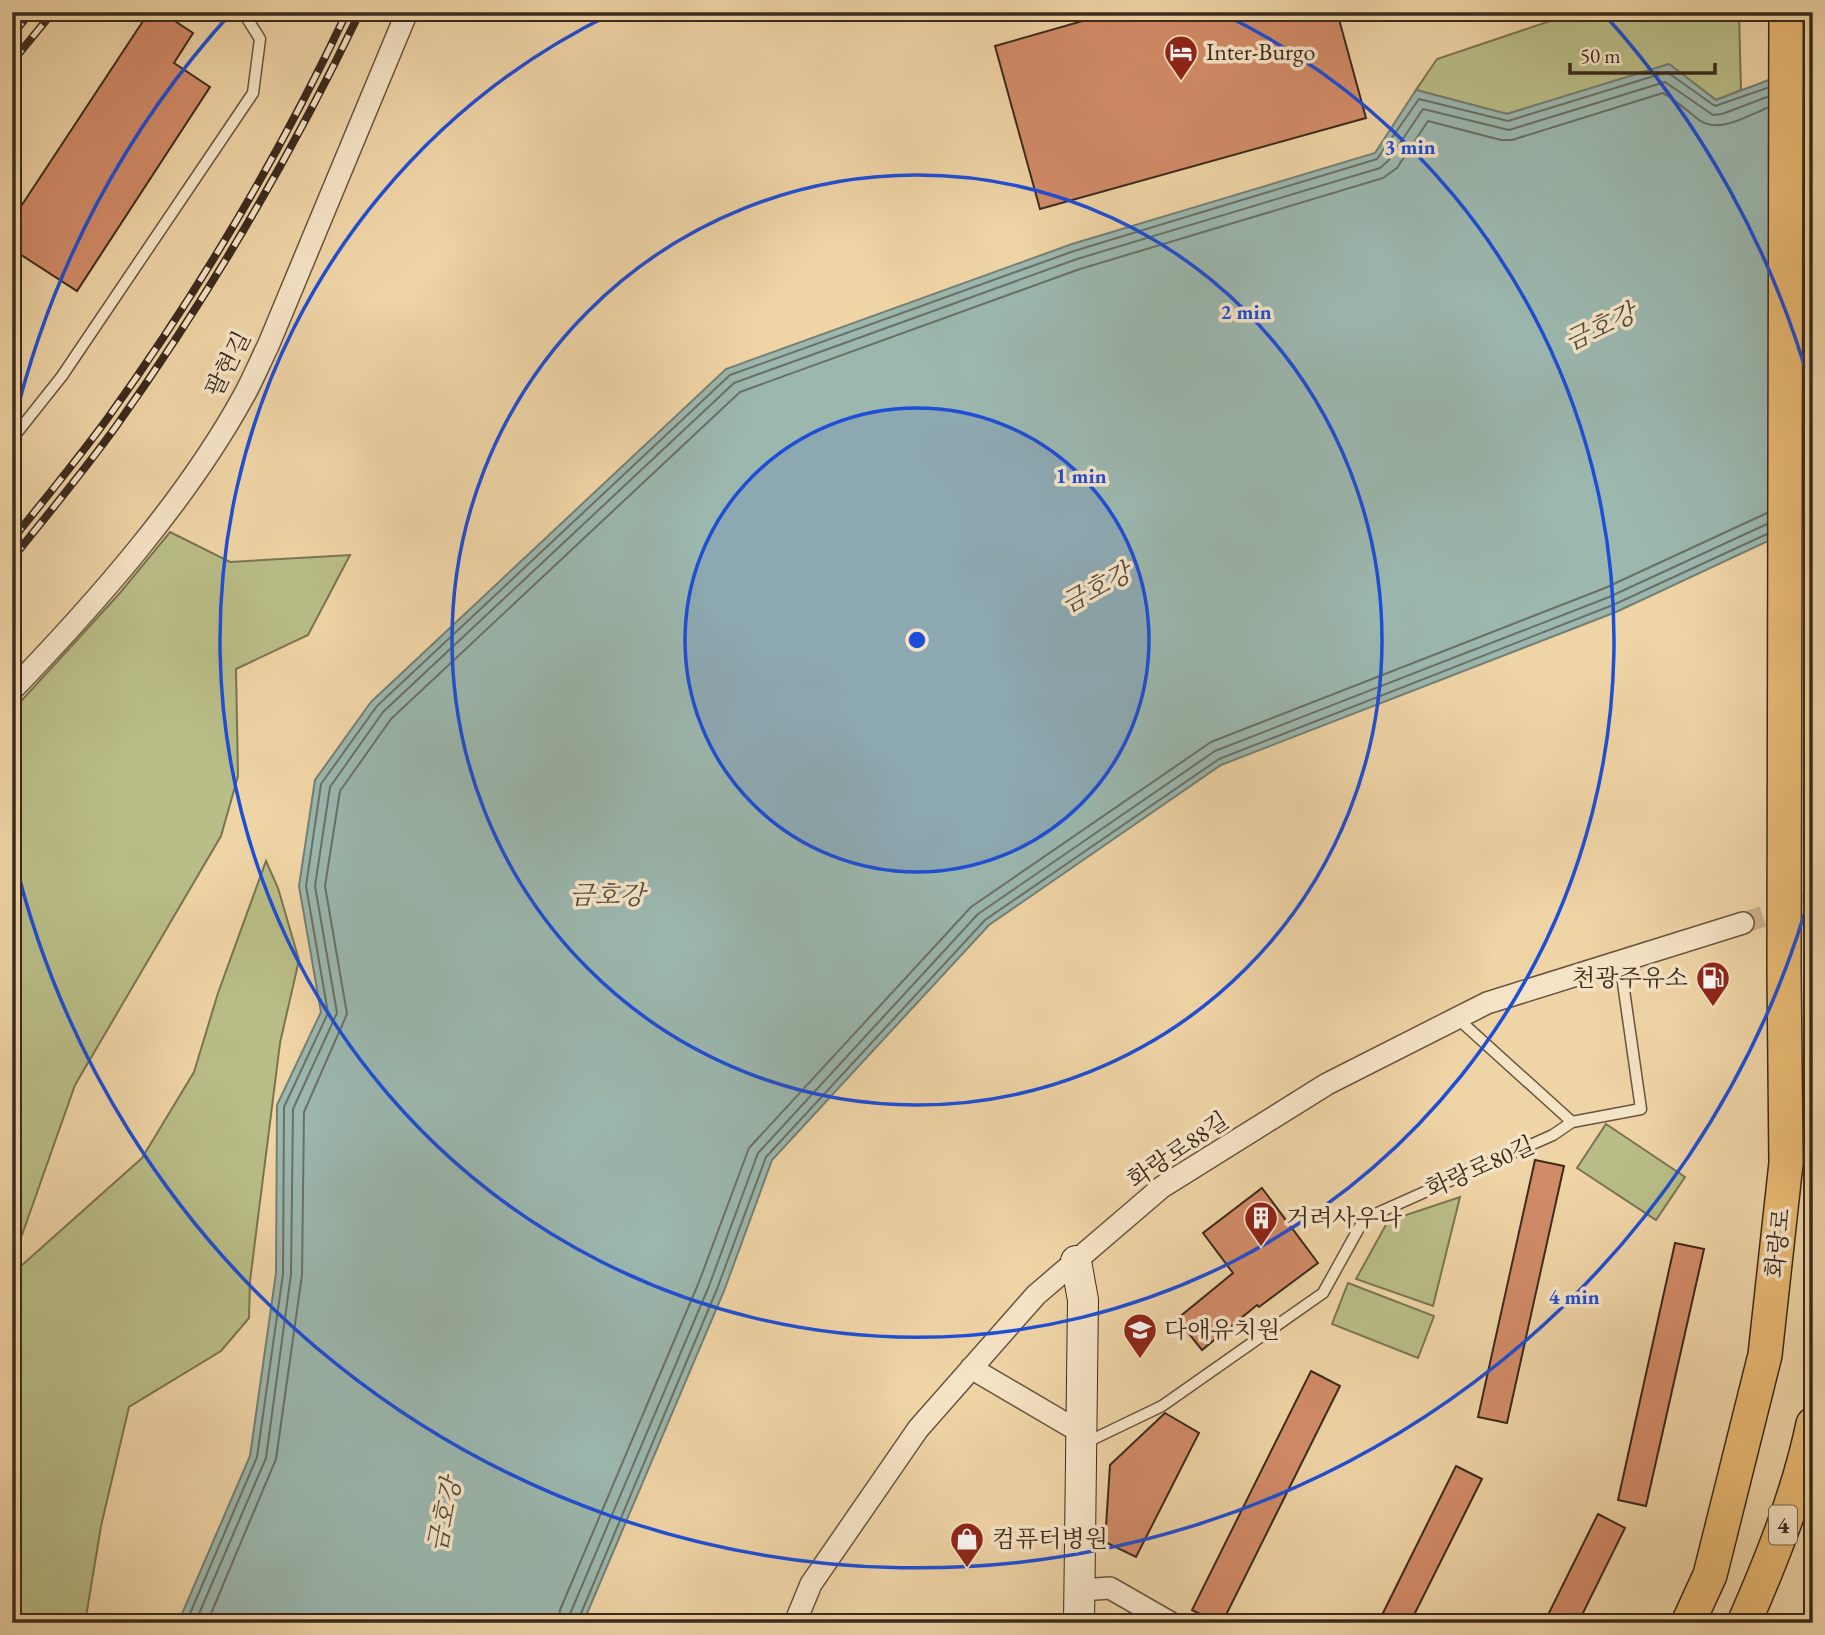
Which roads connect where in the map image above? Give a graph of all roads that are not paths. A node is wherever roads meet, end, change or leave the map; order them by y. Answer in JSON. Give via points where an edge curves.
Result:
{"nodes":[{"id":1,"x":243,"y":12,"type":"edge"},
{"id":2,"x":407,"y":12,"type":"edge"},
{"id":3,"x":1786,"y":22,"type":"edge"},
{"id":4,"x":12,"y":439,"type":"edge"},
{"id":5,"x":12,"y":690,"type":"edge"},
{"id":6,"x":1743,"y":923,"type":"tunnel mouth"},
{"id":7,"x":1620,"y":962,"type":"junction"},
{"id":8,"x":1457,"y":1018,"type":"junction"},
{"id":9,"x":1572,"y":1122,"type":"junction"},
{"id":10,"x":1076,"y":1261,"type":"junction"},
{"id":11,"x":971,"y":1368,"type":"junction"},
{"id":12,"x":1813,"y":1424,"type":"edge"},
{"id":13,"x":1080,"y":1439,"type":"junction"},
{"id":14,"x":1080,"y":1590,"type":"junction"},
{"id":15,"x":795,"y":1623,"type":"edge"},
{"id":16,"x":1079,"y":1623,"type":"edge"},
{"id":17,"x":1171,"y":1623,"type":"edge"},
{"id":18,"x":1688,"y":1623,"type":"edge"},
{"id":19,"x":1744,"y":1623,"type":"edge"}],
"edges":[{"from":1,"to":4,"type":"lane","via":[[260,39],[253,93],[62,376]]},
{"from":2,"to":5,"type":"street","name":"팔현길","via":[[242,399],[179,494],[117,574]]},
{"from":3,"to":18,"type":"main road","name":"화랑로","via":[[1786,1163],[1765,1355],[1710,1575]]},
{"from":6,"to":7,"type":"street","name":"화랑로88길"},
{"from":7,"to":8,"type":"street","name":"화랑로88길","via":[[1487,1003]]},
{"from":7,"to":9,"type":"lane","via":[[1641,1109]]},
{"from":8,"to":9,"type":"lane","name":"화랑로80길"},
{"from":8,"to":10,"type":"street","name":"화랑로88길","via":[[1327,1084],[1162,1187]]},
{"from":9,"to":13,"type":"lane","name":"화랑로80길","via":[[1553,1135],[1364,1219],[1323,1293],[1162,1406]]},
{"from":10,"to":11,"type":"street","name":"화랑로88길","via":[[1036,1295]]},
{"from":10,"to":13,"type":"street","via":[[1083,1300]]},
{"from":11,"to":13,"type":"street"},
{"from":11,"to":15,"type":"street","name":"화랑로88길","via":[[918,1429],[811,1584]]},
{"from":12,"to":19,"type":"main road","number":"4","via":[[1769,1565]]},
{"from":13,"to":14,"type":"street"},
{"from":14,"to":16,"type":"street"},
{"from":14,"to":17,"type":"street","via":[[1110,1588]]}]}
